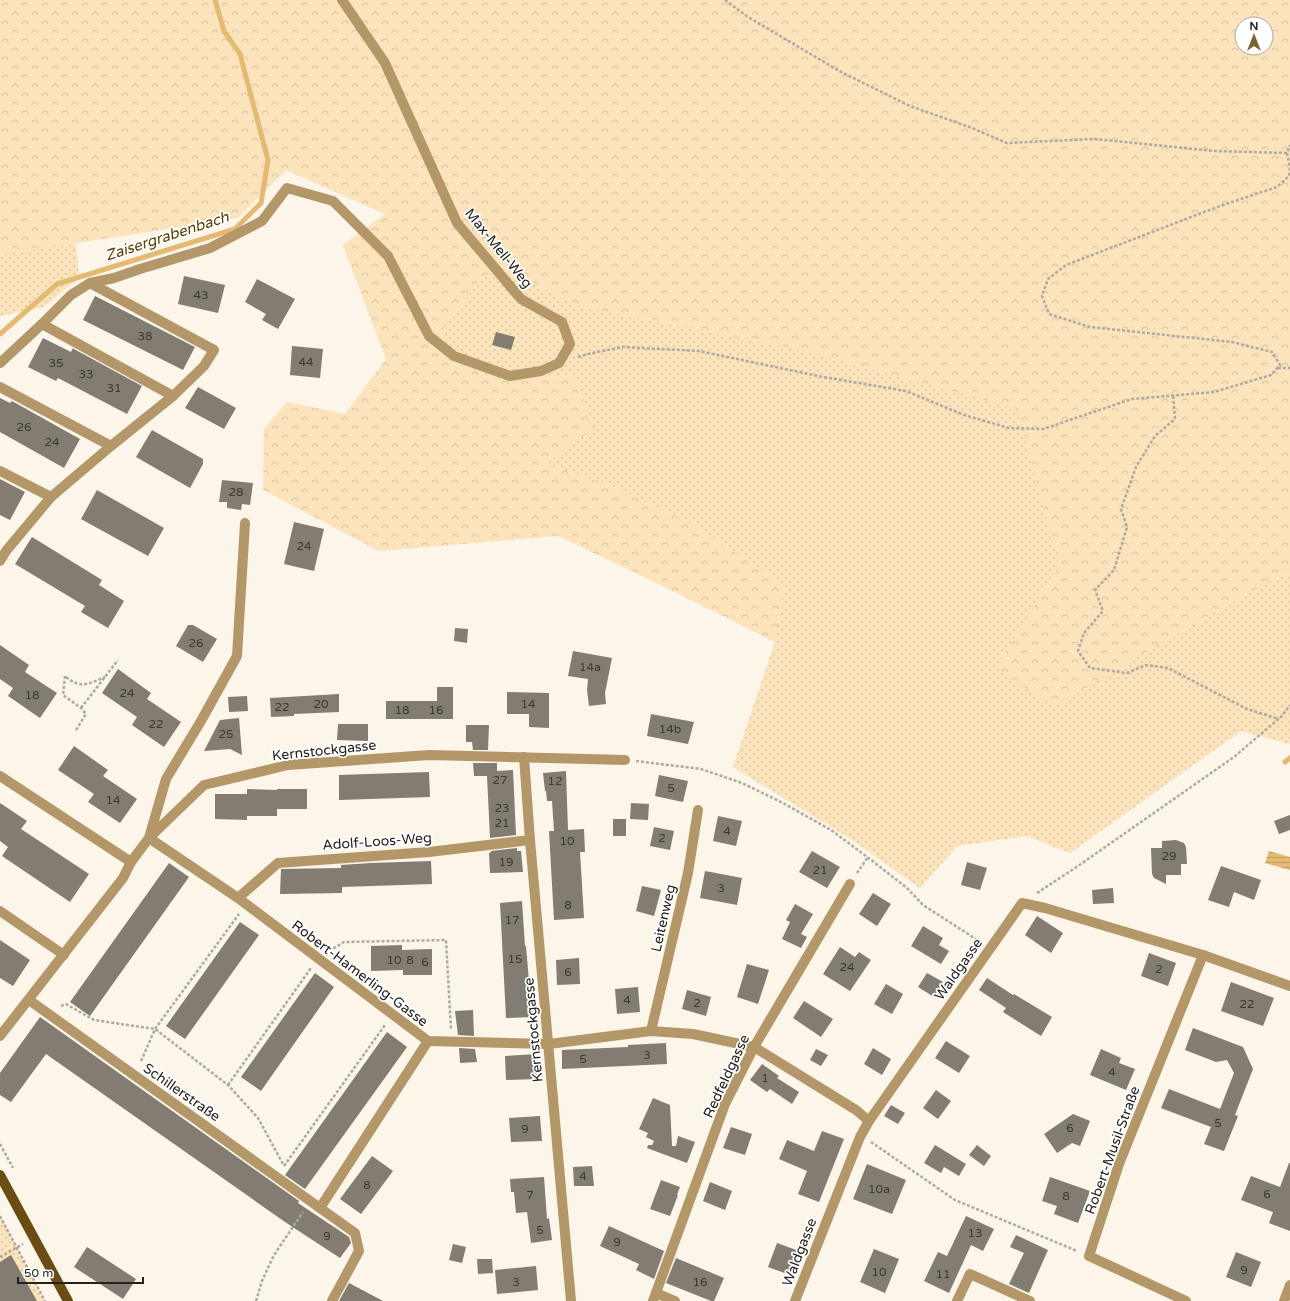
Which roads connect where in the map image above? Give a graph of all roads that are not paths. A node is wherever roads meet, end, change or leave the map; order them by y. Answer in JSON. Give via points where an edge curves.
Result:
{"nodes":[{"id":1,"x":342,"y":0,"type":"edge"},
{"id":2,"x":90,"y":283,"type":"junction"},
{"id":3,"x":42,"y":324,"type":"junction"},
{"id":4,"x":0,"y":362,"type":"edge"},
{"id":5,"x":0,"y":387,"type":"edge"},
{"id":6,"x":173,"y":396,"type":"junction"},
{"id":7,"x":111,"y":446,"type":"junction"},
{"id":8,"x":0,"y":471,"type":"edge"},
{"id":9,"x":50,"y":497,"type":"junction"},
{"id":10,"x":245,"y":523,"type":"dead end"},
{"id":11,"x":0,"y":561,"type":"edge"},
{"id":12,"x":524,"y":757,"type":"junction"},
{"id":13,"x":625,"y":760,"type":"road end"},
{"id":14,"x":0,"y":776,"type":"edge"},
{"id":15,"x":698,"y":810,"type":"dead end"},
{"id":16,"x":150,"y":838,"type":"junction"},
{"id":17,"x":530,"y":840,"type":"junction"},
{"id":18,"x":131,"y":862,"type":"junction"},
{"id":19,"x":850,"y":884,"type":"road end"},
{"id":20,"x":242,"y":901,"type":"junction"},
{"id":21,"x":0,"y":911,"type":"edge"},
{"id":22,"x":64,"y":955,"type":"junction"},
{"id":23,"x":1203,"y":955,"type":"junction"},
{"id":24,"x":1290,"y":986,"type":"edge"},
{"id":25,"x":29,"y":1000,"type":"junction"},
{"id":26,"x":651,"y":1031,"type":"junction"},
{"id":27,"x":0,"y":1036,"type":"edge"},
{"id":28,"x":428,"y":1041,"type":"junction"},
{"id":29,"x":549,"y":1044,"type":"junction"},
{"id":30,"x":754,"y":1047,"type":"junction"},
{"id":31,"x":869,"y":1121,"type":"junction"},
{"id":32,"x":0,"y":1175,"type":"edge"},
{"id":33,"x":320,"y":1208,"type":"junction"},
{"id":34,"x":1290,"y":1285,"type":"edge"},
{"id":35,"x":654,"y":1297,"type":"edge"},
{"id":36,"x":68,"y":1301,"type":"edge"},
{"id":37,"x":332,"y":1301,"type":"edge"},
{"id":38,"x":571,"y":1301,"type":"edge"},
{"id":39,"x":675,"y":1301,"type":"edge"},
{"id":40,"x":795,"y":1301,"type":"edge"},
{"id":41,"x":957,"y":1301,"type":"edge"},
{"id":42,"x":1030,"y":1301,"type":"edge"},
{"id":43,"x":1186,"y":1301,"type":"edge"},
{"id":44,"x":1284,"y":1301,"type":"edge"}],
"edges":[{"from":1,"to":2,"type":"street","name":"Max-Mell-Weg","via":[[385,63],[457,223],[521,299],[562,322],[570,344],[559,363],[541,371],[510,376],[454,356],[429,336],[388,256],[332,201],[286,188],[262,221],[210,248]]},
{"from":2,"to":3,"type":"street","via":[[71,295]]},
{"from":2,"to":6,"type":"street","via":[[214,350],[204,366]]},
{"from":3,"to":4,"type":"street"},
{"from":3,"to":6,"type":"street"},
{"from":5,"to":7,"type":"street"},
{"from":6,"to":7,"type":"street"},
{"from":7,"to":9,"type":"street"},
{"from":8,"to":9,"type":"street"},
{"from":9,"to":11,"type":"street","via":[[6,550]]},
{"from":10,"to":16,"type":"street","via":[[237,656],[202,721],[166,779]]},
{"from":12,"to":13,"type":"street","name":"Kernstockgasse"},
{"from":12,"to":16,"type":"street","name":"Kernstockgasse","via":[[429,754],[288,765],[204,785]]},
{"from":12,"to":17,"type":"street","name":"Kernstockgasse"},
{"from":14,"to":18,"type":"street"},
{"from":15,"to":26,"type":"street","name":"Leitenweg","via":[[688,873]]},
{"from":16,"to":18,"type":"street","name":"Kernstockgasse"},
{"from":16,"to":20,"type":"street","name":"Robert-Hamerling-Gasse"},
{"from":17,"to":20,"type":"street","name":"Adolf-Loos-Weg","via":[[429,852],[278,863]]},
{"from":17,"to":29,"type":"street","name":"Kernstockgasse"},
{"from":18,"to":22,"type":"street","name":"Kernstockgasse","via":[[124,878]]},
{"from":19,"to":30,"type":"street","name":"Redfeldgasse"},
{"from":20,"to":28,"type":"street","name":"Robert-Hamerling-Gasse"},
{"from":21,"to":22,"type":"street"},
{"from":22,"to":25,"type":"street","name":"Kernstockgasse"},
{"from":23,"to":24,"type":"street"},
{"from":23,"to":31,"type":"street","name":"Waldgasse","via":[[1022,903]]},
{"from":23,"to":43,"type":"street","name":"Robert-Musil-Straße","via":[[1119,1164],[1089,1256]]},
{"from":25,"to":27,"type":"street","name":"Kernstockgasse"},
{"from":25,"to":33,"type":"street","name":"Schillerstraße"},
{"from":26,"to":29,"type":"street","name":"Robert-Hamerling-Gasse"},
{"from":26,"to":30,"type":"street","name":"Robert-Hamerling-Gasse","via":[[693,1034]]},
{"from":28,"to":29,"type":"street","name":"Robert-Hamerling-Gasse"},
{"from":28,"to":33,"type":"street"},
{"from":29,"to":38,"type":"street","name":"Kernstockgasse"},
{"from":30,"to":31,"type":"street","name":"Robert-Hamerling-Gasse","via":[[856,1110]]},
{"from":30,"to":35,"type":"street","name":"Redfeldgasse","via":[[725,1104]]},
{"from":31,"to":40,"type":"street","name":"Waldgasse","via":[[860,1137]]},
{"from":32,"to":36,"type":"main road"},
{"from":33,"to":37,"type":"street","name":"Schillerstraße","via":[[355,1233],[360,1251]]},
{"from":34,"to":44,"type":"street"},
{"from":35,"to":39,"type":"street","name":"Redfeldgasse"},
{"from":41,"to":42,"type":"street","via":[[970,1274]]}]}
